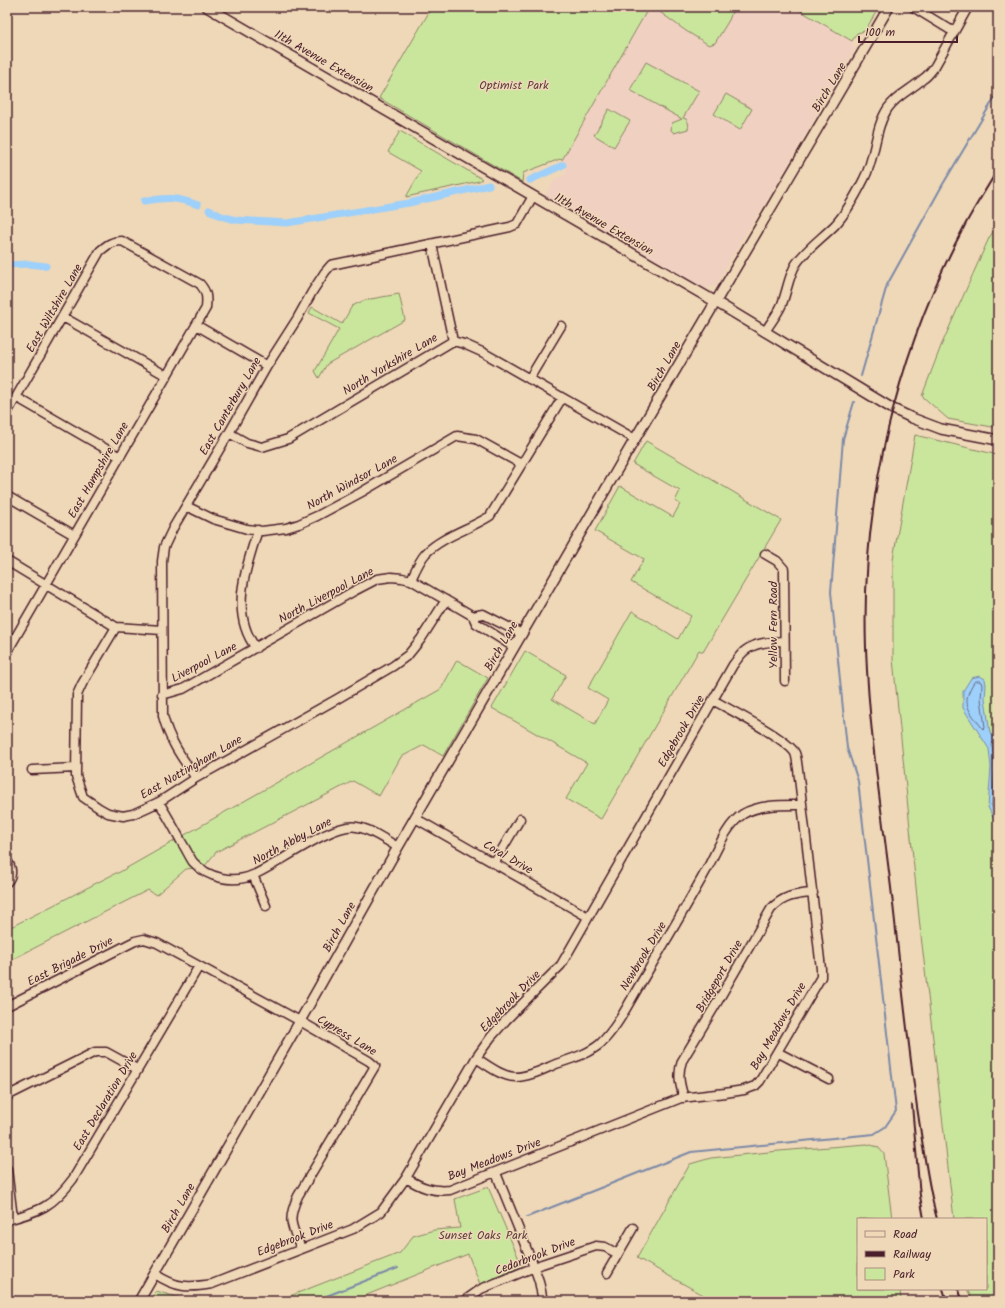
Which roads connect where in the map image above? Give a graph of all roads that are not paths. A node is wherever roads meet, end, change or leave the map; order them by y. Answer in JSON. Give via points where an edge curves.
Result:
{"nodes":[{"id":1,"x":207,"y":7,"type":"edge"},
{"id":2,"x":889,"y":7,"type":"edge"},
{"id":3,"x":913,"y":7,"type":"edge"},
{"id":4,"x":968,"y":7,"type":"edge"},
{"id":5,"x":954,"y":32,"type":"junction"},
{"id":6,"x":533,"y":196,"type":"junction"},
{"id":7,"x":115,"y":241,"type":"joint"},
{"id":8,"x":432,"y":244,"type":"junction"},
{"id":9,"x":716,"y":302,"type":"junction"},
{"id":10,"x":63,"y":316,"type":"junction"},
{"id":11,"x":196,"y":325,"type":"junction"},
{"id":12,"x":561,"y":326,"type":"dead end"},
{"id":13,"x":765,"y":332,"type":"junction"},
{"id":14,"x":453,"y":341,"type":"junction"},
{"id":15,"x":267,"y":366,"type":"junction"},
{"id":16,"x":167,"y":376,"type":"junction"},
{"id":17,"x":529,"y":379,"type":"junction"},
{"id":18,"x":16,"y":397,"type":"junction"},
{"id":19,"x":562,"y":398,"type":"junction"},
{"id":20,"x":7,"y":413,"type":"edge"},
{"id":21,"x":229,"y":433,"type":"junction"},
{"id":22,"x":635,"y":440,"type":"junction"},
{"id":23,"x":998,"y":440,"type":"edge"},
{"id":24,"x":120,"y":457,"type":"junction"},
{"id":25,"x":521,"y":464,"type":"junction"},
{"id":26,"x":7,"y":496,"type":"edge"},
{"id":27,"x":186,"y":506,"type":"junction"},
{"id":28,"x":258,"y":530,"type":"junction"},
{"id":29,"x":74,"y":535,"type":"junction"},
{"id":30,"x":765,"y":554,"type":"dead end"},
{"id":31,"x":7,"y":561,"type":"edge"},
{"id":32,"x":410,"y":580,"type":"junction"},
{"id":33,"x":46,"y":584,"type":"junction"},
{"id":34,"x":446,"y":600,"type":"junction"},
{"id":35,"x":473,"y":616,"type":"junction"},
{"id":36,"x":116,"y":627,"type":"junction"},
{"id":37,"x":162,"y":630,"type":"junction"},
{"id":38,"x":522,"y":634,"type":"junction"},
{"id":39,"x":784,"y":641,"type":"junction"},
{"id":40,"x":514,"y":647,"type":"junction"},
{"id":41,"x":256,"y":648,"type":"junction"},
{"id":42,"x":7,"y":652,"type":"edge"},
{"id":43,"x":785,"y":681,"type":"dead end"},
{"id":44,"x":162,"y":695,"type":"junction"},
{"id":45,"x":713,"y":700,"type":"junction"},
{"id":46,"x":76,"y":768,"type":"junction"},
{"id":47,"x":32,"y":770,"type":"dead end"},
{"id":48,"x":196,"y":778,"type":"junction"},
{"id":49,"x":159,"y":802,"type":"junction"},
{"id":50,"x":802,"y":804,"type":"junction"},
{"id":51,"x":415,"y":818,"type":"junction"},
{"id":52,"x":520,"y":819,"type":"dead end"},
{"id":53,"x":398,"y":847,"type":"junction"},
{"id":54,"x":7,"y":861,"type":"edge"},
{"id":55,"x":494,"y":863,"type":"junction"},
{"id":56,"x":253,"y":875,"type":"junction"},
{"id":57,"x":7,"y":882,"type":"edge"},
{"id":58,"x":813,"y":893,"type":"junction"},
{"id":59,"x":266,"y":906,"type":"dead end"},
{"id":60,"x":588,"y":917,"type":"junction"},
{"id":61,"x":144,"y":939,"type":"joint"},
{"id":62,"x":198,"y":966,"type":"junction"},
{"id":63,"x":7,"y":1006,"type":"edge"},
{"id":64,"x":300,"y":1021,"type":"junction"},
{"id":65,"x":778,"y":1052,"type":"junction"},
{"id":66,"x":476,"y":1058,"type":"junction"},
{"id":67,"x":137,"y":1070,"type":"junction"},
{"id":68,"x":829,"y":1079,"type":"dead end"},
{"id":69,"x":7,"y":1096,"type":"edge"},
{"id":70,"x":684,"y":1098,"type":"junction"},
{"id":71,"x":7,"y":1169,"type":"edge"},
{"id":72,"x":496,"y":1173,"type":"junction"},
{"id":73,"x":406,"y":1178,"type":"junction"},
{"id":74,"x":10,"y":1219,"type":"edge"},
{"id":75,"x":633,"y":1228,"type":"dead end"},
{"id":76,"x":302,"y":1248,"type":"junction"},
{"id":77,"x":618,"y":1254,"type":"junction"},
{"id":78,"x":534,"y":1267,"type":"junction"},
{"id":79,"x":607,"y":1273,"type":"dead end"},
{"id":80,"x":154,"y":1274,"type":"junction"},
{"id":81,"x":139,"y":1301,"type":"edge"},
{"id":82,"x":464,"y":1301,"type":"edge"},
{"id":83,"x":543,"y":1301,"type":"edge"}],
"edges":[{"from":1,"to":6,"type":"street","name":"11th Avenue Extension"},
{"from":2,"to":9,"type":"street","name":"Birch Lane"},
{"from":3,"to":5,"type":"street"},
{"from":4,"to":5,"type":"street"},
{"from":5,"to":13,"type":"street","via":[[935,66],[923,80],[896,99],[882,118],[865,178],[836,223],[796,265],[781,305]]},
{"from":6,"to":8,"type":"street","name":"East Canterbury Lane","via":[[517,224]]},
{"from":6,"to":9,"type":"street","name":"11th Avenue Extension"},
{"from":7,"to":10,"type":"street","name":"East Wiltshire Lane","via":[[100,251]]},
{"from":7,"to":11,"type":"street","name":"East Hampshire Lane","via":[[122,241],[200,284],[207,299],[206,308]]},
{"from":8,"to":14,"type":"street"},
{"from":8,"to":15,"type":"street","name":"East Canterbury Lane","via":[[331,266]]},
{"from":9,"to":13,"type":"street","name":"11th Avenue Extension"},
{"from":9,"to":22,"type":"street","name":"Birch Lane"},
{"from":10,"to":16,"type":"street"},
{"from":10,"to":18,"type":"street","name":"East Wiltshire Lane"},
{"from":11,"to":15,"type":"street"},
{"from":11,"to":16,"type":"street","name":"East Hampshire Lane"},
{"from":12,"to":17,"type":"street"},
{"from":13,"to":23,"type":"street","name":"11th Avenue Extension","via":[[912,418],[941,429]]},
{"from":14,"to":17,"type":"street","name":"North Yorkshire Lane","via":[[484,353]]},
{"from":14,"to":21,"type":"street","name":"North Yorkshire Lane","via":[[288,439],[262,448]]},
{"from":15,"to":21,"type":"street","name":"East Canterbury Lane"},
{"from":16,"to":24,"type":"street","name":"East Hampshire Lane"},
{"from":17,"to":19,"type":"street","name":"North Yorkshire Lane"},
{"from":18,"to":20,"type":"street","name":"East Wiltshire Lane"},
{"from":18,"to":24,"type":"street"},
{"from":19,"to":22,"type":"street","name":"North Yorkshire Lane"},
{"from":19,"to":25,"type":"street"},
{"from":21,"to":27,"type":"street","name":"East Canterbury Lane"},
{"from":22,"to":38,"type":"street","name":"Birch Lane"},
{"from":24,"to":29,"type":"street","name":"East Hampshire Lane"},
{"from":25,"to":28,"type":"street","name":"North Windsor Lane","via":[[476,439],[457,436],[317,516],[286,528]]},
{"from":25,"to":32,"type":"street","via":[[490,516],[434,546],[425,554]]},
{"from":26,"to":29,"type":"street"},
{"from":27,"to":28,"type":"street","name":"North Windsor Lane","via":[[213,519]]},
{"from":27,"to":37,"type":"street","name":"East Canterbury Lane","via":[[164,547]]},
{"from":28,"to":41,"type":"street","via":[[242,584],[244,627]]},
{"from":29,"to":33,"type":"street","name":"East Hampshire Lane"},
{"from":30,"to":39,"type":"street","name":"Yellow Fern Road","via":[[784,569]]},
{"from":31,"to":33,"type":"street"},
{"from":32,"to":34,"type":"street","name":"North Liverpool Lane"},
{"from":32,"to":41,"type":"street","name":"North Liverpool Lane","via":[[391,577],[377,580]]},
{"from":33,"to":36,"type":"street"},
{"from":33,"to":42,"type":"street","name":"East Hampshire Lane"},
{"from":34,"to":35,"type":"street","name":"North Liverpool Lane"},
{"from":34,"to":48,"type":"street","name":"East Nottingham Lane","via":[[421,639],[408,655],[393,666]]},
{"from":35,"to":38,"type":"street","name":"North Liverpool Lane","via":[[483,614]]},
{"from":35,"to":40,"type":"street","name":"North Liverpool Lane","via":[[476,623]]},
{"from":36,"to":37,"type":"street"},
{"from":36,"to":46,"type":"street","name":"East Nottingham Lane","via":[[77,695]]},
{"from":37,"to":44,"type":"street","name":"East Canterbury Lane"},
{"from":38,"to":40,"type":"street","name":"Birch Lane"},
{"from":39,"to":43,"type":"street","name":"Yellow Fern Road"},
{"from":39,"to":45,"type":"street","name":"Edgebrook Drive","via":[[754,645],[746,650],[733,665]]},
{"from":40,"to":51,"type":"street","name":"Birch Lane"},
{"from":41,"to":44,"type":"street","name":"Liverpool Lane","via":[[183,690]]},
{"from":44,"to":48,"type":"street","name":"East Canterbury Lane","via":[[166,731]]},
{"from":45,"to":50,"type":"street","name":"Bay Meadows Drive","via":[[790,747],[795,754],[798,768]]},
{"from":45,"to":60,"type":"street","name":"Edgebrook Drive"},
{"from":46,"to":47,"type":"street"},
{"from":46,"to":49,"type":"street","name":"East Nottingham Lane","via":[[83,797],[108,813],[128,815]]},
{"from":48,"to":49,"type":"street","name":"East Nottingham Lane"},
{"from":49,"to":56,"type":"street","name":"North Abby Lane","via":[[192,860],[201,869],[225,879],[247,878]]},
{"from":50,"to":58,"type":"street","name":"Bay Meadows Drive"},
{"from":50,"to":66,"type":"street","name":"Newbrook Drive","via":[[750,811],[742,814],[731,826],[623,1013],[609,1034],[594,1049],[575,1058],[516,1077],[497,1071]]},
{"from":51,"to":53,"type":"street","name":"Birch Lane"},
{"from":51,"to":55,"type":"street","name":"Coral Drive"},
{"from":52,"to":55,"type":"street"},
{"from":53,"to":56,"type":"street","name":"North Abby Lane","via":[[366,830],[349,826],[325,834]]},
{"from":53,"to":64,"type":"street","name":"Birch Lane"},
{"from":54,"to":57,"type":"street","via":[[12,872]]},
{"from":55,"to":60,"type":"street","name":"Coral Drive"},
{"from":56,"to":59,"type":"street"},
{"from":58,"to":65,"type":"street","name":"Bay Meadows Drive","via":[[820,977]]},
{"from":58,"to":70,"type":"street","name":"Bridgeport Drive","via":[[791,896],[771,909],[682,1061],[678,1077]]},
{"from":60,"to":66,"type":"street","name":"Edgebrook Drive","via":[[561,965],[506,1020]]},
{"from":61,"to":62,"type":"street","name":"Cypress Lane","via":[[157,943]]},
{"from":61,"to":63,"type":"street","name":"East Brigade Drive","via":[[135,941]]},
{"from":62,"to":64,"type":"street","name":"Cypress Lane"},
{"from":62,"to":67,"type":"street","name":"East Declaration Drive"},
{"from":64,"to":76,"type":"street","name":"Cypress Lane","via":[[375,1066],[293,1208],[290,1219]]},
{"from":64,"to":80,"type":"street","name":"Birch Lane"},
{"from":65,"to":68,"type":"street"},
{"from":65,"to":70,"type":"street","name":"Bay Meadows Drive","via":[[755,1086],[744,1090]]},
{"from":66,"to":73,"type":"street","name":"Edgebrook Drive"},
{"from":67,"to":69,"type":"street","via":[[106,1052],[95,1052]]},
{"from":67,"to":74,"type":"street","name":"East Declaration Drive","via":[[73,1179],[62,1193],[41,1209]]},
{"from":70,"to":72,"type":"street","name":"Bay Meadows Drive"},
{"from":71,"to":74,"type":"street"},
{"from":72,"to":73,"type":"street","name":"Bay Meadows Drive","via":[[441,1191],[430,1190]]},
{"from":72,"to":78,"type":"street"},
{"from":73,"to":76,"type":"street","name":"Edgebrook Drive","via":[[382,1212],[354,1229]]},
{"from":75,"to":77,"type":"street"},
{"from":76,"to":80,"type":"street","name":"Edgebrook Drive","via":[[212,1284],[181,1286]]},
{"from":77,"to":78,"type":"street","name":"Cedarbrook Drive","via":[[596,1246]]},
{"from":77,"to":79,"type":"street"},
{"from":78,"to":82,"type":"street","name":"Cedarbrook Drive","via":[[481,1290]]},
{"from":78,"to":83,"type":"street"},
{"from":80,"to":81,"type":"street","name":"Birch Lane"}]}
